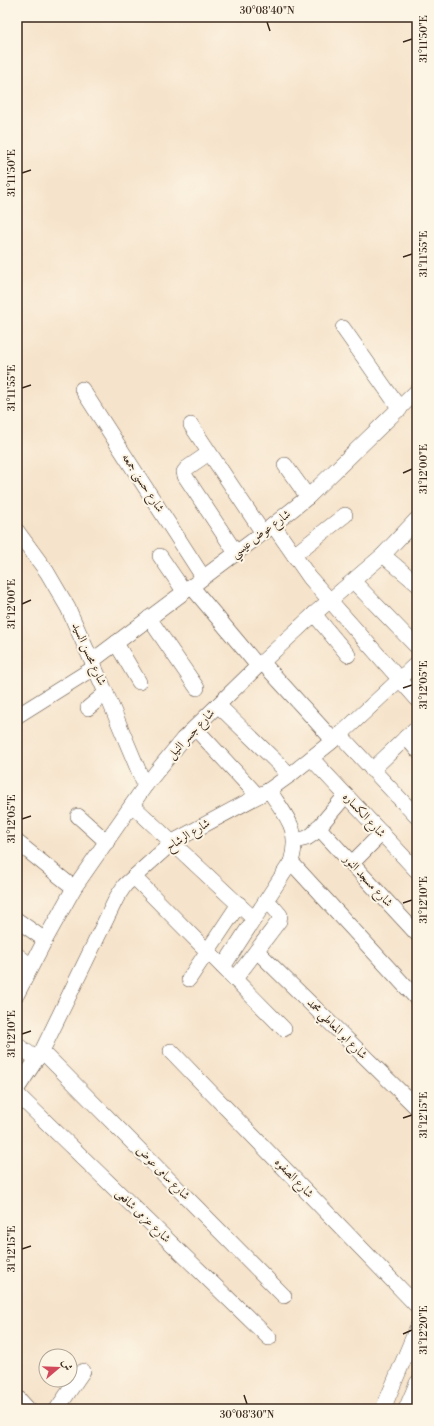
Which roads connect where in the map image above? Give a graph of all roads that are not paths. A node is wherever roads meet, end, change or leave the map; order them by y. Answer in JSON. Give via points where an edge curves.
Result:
{"nodes":[{"id":1,"x":343,"y":328,"type":"dead end"},
{"id":2,"x":82,"y":388,"type":"dead end"},
{"id":3,"x":417,"y":391,"type":"edge"},
{"id":4,"x":400,"y":409,"type":"junction"},
{"id":5,"x":191,"y":425,"type":"dead end"},
{"id":6,"x":209,"y":453,"type":"junction"},
{"id":7,"x":285,"y":465,"type":"dead end"},
{"id":8,"x":308,"y":497,"type":"junction"},
{"id":9,"x":345,"y":515,"type":"dead end"},
{"id":10,"x":417,"y":519,"type":"edge"},
{"id":11,"x":268,"y":529,"type":"junction"},
{"id":12,"x":17,"y":531,"type":"edge"},
{"id":13,"x":236,"y":553,"type":"junction"},
{"id":14,"x":294,"y":555,"type":"junction"},
{"id":15,"x":383,"y":555,"type":"junction"},
{"id":16,"x":160,"y":556,"type":"dead end"},
{"id":17,"x":353,"y":581,"type":"junction"},
{"id":18,"x":417,"y":584,"type":"edge"},
{"id":19,"x":193,"y":585,"type":"junction"},
{"id":20,"x":330,"y":601,"type":"junction"},
{"id":21,"x":314,"y":614,"type":"junction"},
{"id":22,"x":149,"y":618,"type":"junction"},
{"id":23,"x":116,"y":643,"type":"junction"},
{"id":24,"x":417,"y":647,"type":"edge"},
{"id":25,"x":348,"y":655,"type":"dead end"},
{"id":26,"x":417,"y":663,"type":"edge"},
{"id":27,"x":93,"y":664,"type":"junction"},
{"id":28,"x":260,"y":664,"type":"junction"},
{"id":29,"x":399,"y":679,"type":"junction"},
{"id":30,"x":139,"y":682,"type":"dead end"},
{"id":31,"x":197,"y":688,"type":"dead end"},
{"id":32,"x":106,"y":692,"type":"junction"},
{"id":33,"x":417,"y":698,"type":"edge"},
{"id":34,"x":218,"y":705,"type":"junction"},
{"id":35,"x":88,"y":708,"type":"dead end"},
{"id":36,"x":17,"y":716,"type":"edge"},
{"id":37,"x":417,"y":727,"type":"edge"},
{"id":38,"x":195,"y":728,"type":"junction"},
{"id":39,"x":406,"y":737,"type":"junction"},
{"id":40,"x":336,"y":738,"type":"junction"},
{"id":41,"x":417,"y":750,"type":"edge"},
{"id":42,"x":312,"y":759,"type":"junction"},
{"id":43,"x":372,"y":770,"type":"junction"},
{"id":44,"x":290,"y":775,"type":"junction"},
{"id":45,"x":145,"y":786,"type":"junction"},
{"id":46,"x":263,"y":793,"type":"junction"},
{"id":47,"x":346,"y":795,"type":"junction"},
{"id":48,"x":132,"y":805,"type":"junction"},
{"id":49,"x":78,"y":816,"type":"dead end"},
{"id":50,"x":417,"y":817,"type":"edge"},
{"id":51,"x":318,"y":828,"type":"junction"},
{"id":52,"x":382,"y":833,"type":"junction"},
{"id":53,"x":295,"y":841,"type":"junction"},
{"id":54,"x":17,"y":842,"type":"edge"},
{"id":55,"x":107,"y":842,"type":"junction"},
{"id":56,"x":173,"y":842,"type":"junction"},
{"id":57,"x":291,"y":862,"type":"junction"},
{"id":58,"x":352,"y":863,"type":"junction"},
{"id":59,"x":417,"y":871,"type":"edge"},
{"id":60,"x":134,"y":878,"type":"junction"},
{"id":61,"x":74,"y":888,"type":"junction"},
{"id":62,"x":267,"y":900,"type":"junction"},
{"id":63,"x":239,"y":904,"type":"junction"},
{"id":64,"x":254,"y":919,"type":"junction"},
{"id":65,"x":17,"y":920,"type":"edge"},
{"id":66,"x":417,"y":934,"type":"edge"},
{"id":67,"x":45,"y":940,"type":"junction"},
{"id":68,"x":208,"y":951,"type":"junction"},
{"id":69,"x":257,"y":951,"type":"junction"},
{"id":70,"x":17,"y":955,"type":"edge"},
{"id":71,"x":32,"y":966,"type":"junction"},
{"id":72,"x":223,"y":967,"type":"junction"},
{"id":73,"x":189,"y":979,"type":"dead end"},
{"id":74,"x":235,"y":980,"type":"junction"},
{"id":75,"x":17,"y":994,"type":"edge"},
{"id":76,"x":417,"y":999,"type":"edge"},
{"id":77,"x":284,"y":1028,"type":"dead end"},
{"id":78,"x":17,"y":1045,"type":"edge"},
{"id":79,"x":171,"y":1051,"type":"dead end"},
{"id":80,"x":40,"y":1055,"type":"junction"},
{"id":81,"x":17,"y":1089,"type":"edge"},
{"id":82,"x":17,"y":1094,"type":"edge"},
{"id":83,"x":417,"y":1108,"type":"edge"},
{"id":84,"x":284,"y":1296,"type":"dead end"},
{"id":85,"x":417,"y":1306,"type":"edge"},
{"id":86,"x":417,"y":1328,"type":"edge"},
{"id":87,"x":269,"y":1338,"type":"dead end"},
{"id":88,"x":83,"y":1371,"type":"dead end"},
{"id":89,"x":17,"y":1397,"type":"edge"},
{"id":90,"x":28,"y":1409,"type":"edge"},
{"id":91,"x":57,"y":1409,"type":"edge"},
{"id":92,"x":383,"y":1409,"type":"edge"}],
"edges":[{"from":1,"to":4,"type":"street"},
{"from":2,"to":19,"type":"street","name":"شارع حسنى جمعه"},
{"from":3,"to":4,"type":"street","name":"شارع عوض عيسي"},
{"from":4,"to":8,"type":"street","name":"شارع عوض عيسي"},
{"from":5,"to":6,"type":"street"},
{"from":6,"to":11,"type":"street"},
{"from":6,"to":13,"type":"street","via":[[187,468],[185,476]]},
{"from":7,"to":8,"type":"street"},
{"from":8,"to":11,"type":"street","name":"شارع عوض عيسي"},
{"from":9,"to":14,"type":"street"},
{"from":10,"to":15,"type":"street","name":"شارع جسر النيل"},
{"from":11,"to":13,"type":"street","name":"شارع عوض عيسي"},
{"from":11,"to":14,"type":"street"},
{"from":12,"to":27,"type":"street","name":"شارع محسن السيد","via":[[58,589]]},
{"from":13,"to":19,"type":"street","name":"شارع عوض عيسي"},
{"from":14,"to":20,"type":"street"},
{"from":15,"to":17,"type":"street","name":"شارع جسر النيل"},
{"from":15,"to":18,"type":"street"},
{"from":16,"to":19,"type":"street"},
{"from":17,"to":20,"type":"street","name":"شارع جسر النيل"},
{"from":17,"to":24,"type":"street"},
{"from":19,"to":22,"type":"street","name":"شارع عوض عيسي"},
{"from":19,"to":28,"type":"street"},
{"from":20,"to":21,"type":"street","name":"شارع جسر النيل"},
{"from":20,"to":29,"type":"street"},
{"from":21,"to":25,"type":"street"},
{"from":21,"to":28,"type":"street","name":"شارع جسر النيل"},
{"from":22,"to":23,"type":"street","name":"شارع عوض عيسي"},
{"from":22,"to":31,"type":"street"},
{"from":23,"to":27,"type":"street","name":"شارع عوض عيسي"},
{"from":23,"to":30,"type":"street"},
{"from":26,"to":29,"type":"street","name":"شارع الرشاح"},
{"from":27,"to":32,"type":"street","name":"شارع محسن السيد"},
{"from":27,"to":36,"type":"street","name":"شارع عوض عيسي"},
{"from":28,"to":34,"type":"street","name":"شارع جسر النيل"},
{"from":28,"to":40,"type":"street"},
{"from":29,"to":33,"type":"street"},
{"from":29,"to":40,"type":"street","name":"شارع الرشاح"},
{"from":32,"to":35,"type":"street"},
{"from":32,"to":45,"type":"street","name":"شارع محسن السيد"},
{"from":34,"to":38,"type":"street","name":"شارع جسر النيل"},
{"from":34,"to":44,"type":"street"},
{"from":37,"to":39,"type":"street"},
{"from":38,"to":45,"type":"street","name":"شارع جسر النيل"},
{"from":38,"to":46,"type":"street"},
{"from":39,"to":41,"type":"street"},
{"from":39,"to":43,"type":"street"},
{"from":40,"to":42,"type":"street","name":"شارع الرشاح"},
{"from":40,"to":43,"type":"street"},
{"from":42,"to":44,"type":"street","name":"شارع الرشاح"},
{"from":42,"to":47,"type":"street","name":"شارع الكساره"},
{"from":43,"to":50,"type":"street"},
{"from":44,"to":46,"type":"street","name":"شارع الرشاح"},
{"from":45,"to":48,"type":"street","name":"شارع جسر النيل"},
{"from":46,"to":53,"type":"street","via":[[292,825]]},
{"from":46,"to":56,"type":"street","name":"شارع الرشاح"},
{"from":47,"to":51,"type":"street"},
{"from":47,"to":52,"type":"street","name":"شارع الكساره"},
{"from":48,"to":55,"type":"street","name":"شارع جسر النيل"},
{"from":48,"to":56,"type":"street"},
{"from":49,"to":55,"type":"street"},
{"from":51,"to":53,"type":"street","via":[[310,836]]},
{"from":51,"to":58,"type":"street","name":"شارع مسجد النور"},
{"from":52,"to":58,"type":"street"},
{"from":52,"to":59,"type":"street","name":"شارع الكساره"},
{"from":53,"to":57,"type":"street"},
{"from":54,"to":61,"type":"street"},
{"from":55,"to":61,"type":"street","name":"شارع جسر النيل"},
{"from":56,"to":60,"type":"street","name":"شارع الرشاح"},
{"from":56,"to":63,"type":"street"},
{"from":57,"to":62,"type":"street"},
{"from":57,"to":76,"type":"street"},
{"from":58,"to":66,"type":"street","name":"شارع مسجد النور"},
{"from":60,"to":68,"type":"street"},
{"from":60,"to":80,"type":"street","name":"شارع الرشاح","via":[[124,886],[117,897]]},
{"from":61,"to":67,"type":"street","name":"شارع جسر النيل"},
{"from":62,"to":64,"type":"street"},
{"from":62,"to":69,"type":"street","via":[[280,915],[280,919]]},
{"from":63,"to":64,"type":"street"},
{"from":63,"to":68,"type":"street"},
{"from":64,"to":72,"type":"street"},
{"from":65,"to":67,"type":"street"},
{"from":67,"to":71,"type":"street","name":"شارع جسر النيل"},
{"from":68,"to":72,"type":"street"},
{"from":68,"to":73,"type":"street"},
{"from":69,"to":74,"type":"street"},
{"from":69,"to":83,"type":"street","name":"شارع ابو المعاطي محمد"},
{"from":70,"to":71,"type":"street"},
{"from":71,"to":75,"type":"street","name":"شارع جسر النيل"},
{"from":72,"to":74,"type":"street"},
{"from":74,"to":77,"type":"street"},
{"from":78,"to":80,"type":"street","name":"شارع سامى عوض"},
{"from":79,"to":85,"type":"street","name":"شارع الصفوه"},
{"from":80,"to":81,"type":"street","name":"شارع الرشاح"},
{"from":80,"to":84,"type":"street","name":"شارع سامى عوض"},
{"from":82,"to":87,"type":"street","name":"شارع عزمى شافعى"},
{"from":86,"to":92,"type":"street"},
{"from":88,"to":91,"type":"street"},
{"from":89,"to":90,"type":"street"}]}
